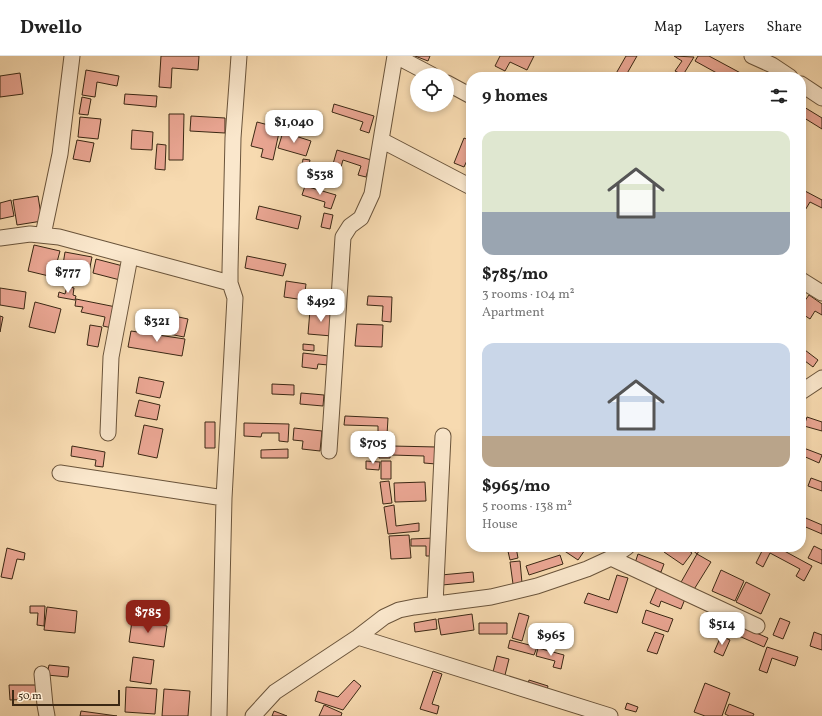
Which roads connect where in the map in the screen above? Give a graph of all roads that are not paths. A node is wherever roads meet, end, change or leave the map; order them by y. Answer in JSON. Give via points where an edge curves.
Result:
{"nodes":[{"id":1,"x":72,"y":56,"type":"edge"},
{"id":2,"x":239,"y":56,"type":"edge"},
{"id":3,"x":396,"y":56,"type":"edge"},
{"id":4,"x":752,"y":56,"type":"edge"},
{"id":5,"x":419,"y":68,"type":"edge"},
{"id":6,"x":782,"y":72,"type":"edge"},
{"id":7,"x":454,"y":87,"type":"edge"},
{"id":8,"x":806,"y":87,"type":"edge"},
{"id":9,"x":466,"y":93,"type":"edge"},
{"id":10,"x":822,"y":98,"type":"edge"},
{"id":11,"x":381,"y":140,"type":"junction"},
{"id":12,"x":466,"y":184,"type":"edge"},
{"id":13,"x":43,"y":235,"type":"junction"},
{"id":14,"x":0,"y":238,"type":"edge"},
{"id":15,"x":130,"y":257,"type":"junction"},
{"id":16,"x":230,"y":283,"type":"junction"},
{"id":17,"x":806,"y":283,"type":"edge"},
{"id":18,"x":822,"y":293,"type":"edge"},
{"id":19,"x":822,"y":378,"type":"edge"},
{"id":20,"x":806,"y":388,"type":"edge"},
{"id":21,"x":108,"y":434,"type":"dead end"},
{"id":22,"x":444,"y":436,"type":"dead end"},
{"id":23,"x":329,"y":451,"type":"dead end"},
{"id":24,"x":60,"y":473,"type":"dead end"},
{"id":25,"x":224,"y":498,"type":"junction"},
{"id":26,"x":620,"y":552,"type":"edge"},
{"id":27,"x":611,"y":558,"type":"junction"},
{"id":28,"x":435,"y":604,"type":"junction"},
{"id":29,"x":757,"y":626,"type":"dead end"},
{"id":30,"x":358,"y":637,"type":"junction"},
{"id":31,"x":42,"y":674,"type":"dead end"},
{"id":32,"x":47,"y":716,"type":"edge"},
{"id":33,"x":219,"y":716,"type":"edge"},
{"id":34,"x":253,"y":716,"type":"edge"},
{"id":35,"x":610,"y":716,"type":"edge"}],
"edges":[{"from":1,"to":13,"type":"street","via":[[60,154]]},
{"from":2,"to":16,"type":"street","via":[[233,138]]},
{"from":3,"to":5,"type":"street"},
{"from":3,"to":11,"type":"street"},
{"from":4,"to":6,"type":"street"},
{"from":7,"to":9,"type":"street"},
{"from":8,"to":10,"type":"street"},
{"from":11,"to":12,"type":"street"},
{"from":11,"to":23,"type":"street","via":[[372,194],[361,218],[350,226],[343,237]]},
{"from":13,"to":14,"type":"street"},
{"from":13,"to":15,"type":"street"},
{"from":15,"to":16,"type":"street"},
{"from":15,"to":21,"type":"street","via":[[111,357]]},
{"from":16,"to":25,"type":"street","via":[[235,298]]},
{"from":17,"to":18,"type":"street"},
{"from":19,"to":20,"type":"street"},
{"from":22,"to":28,"type":"street"},
{"from":24,"to":25,"type":"street"},
{"from":25,"to":33,"type":"street"},
{"from":26,"to":27,"type":"street"},
{"from":27,"to":28,"type":"street","via":[[537,586]]},
{"from":27,"to":29,"type":"street"},
{"from":28,"to":30,"type":"street","via":[[400,610],[384,617]]},
{"from":30,"to":34,"type":"street","via":[[275,692]]},
{"from":30,"to":35,"type":"street"},
{"from":31,"to":32,"type":"street"}]}
